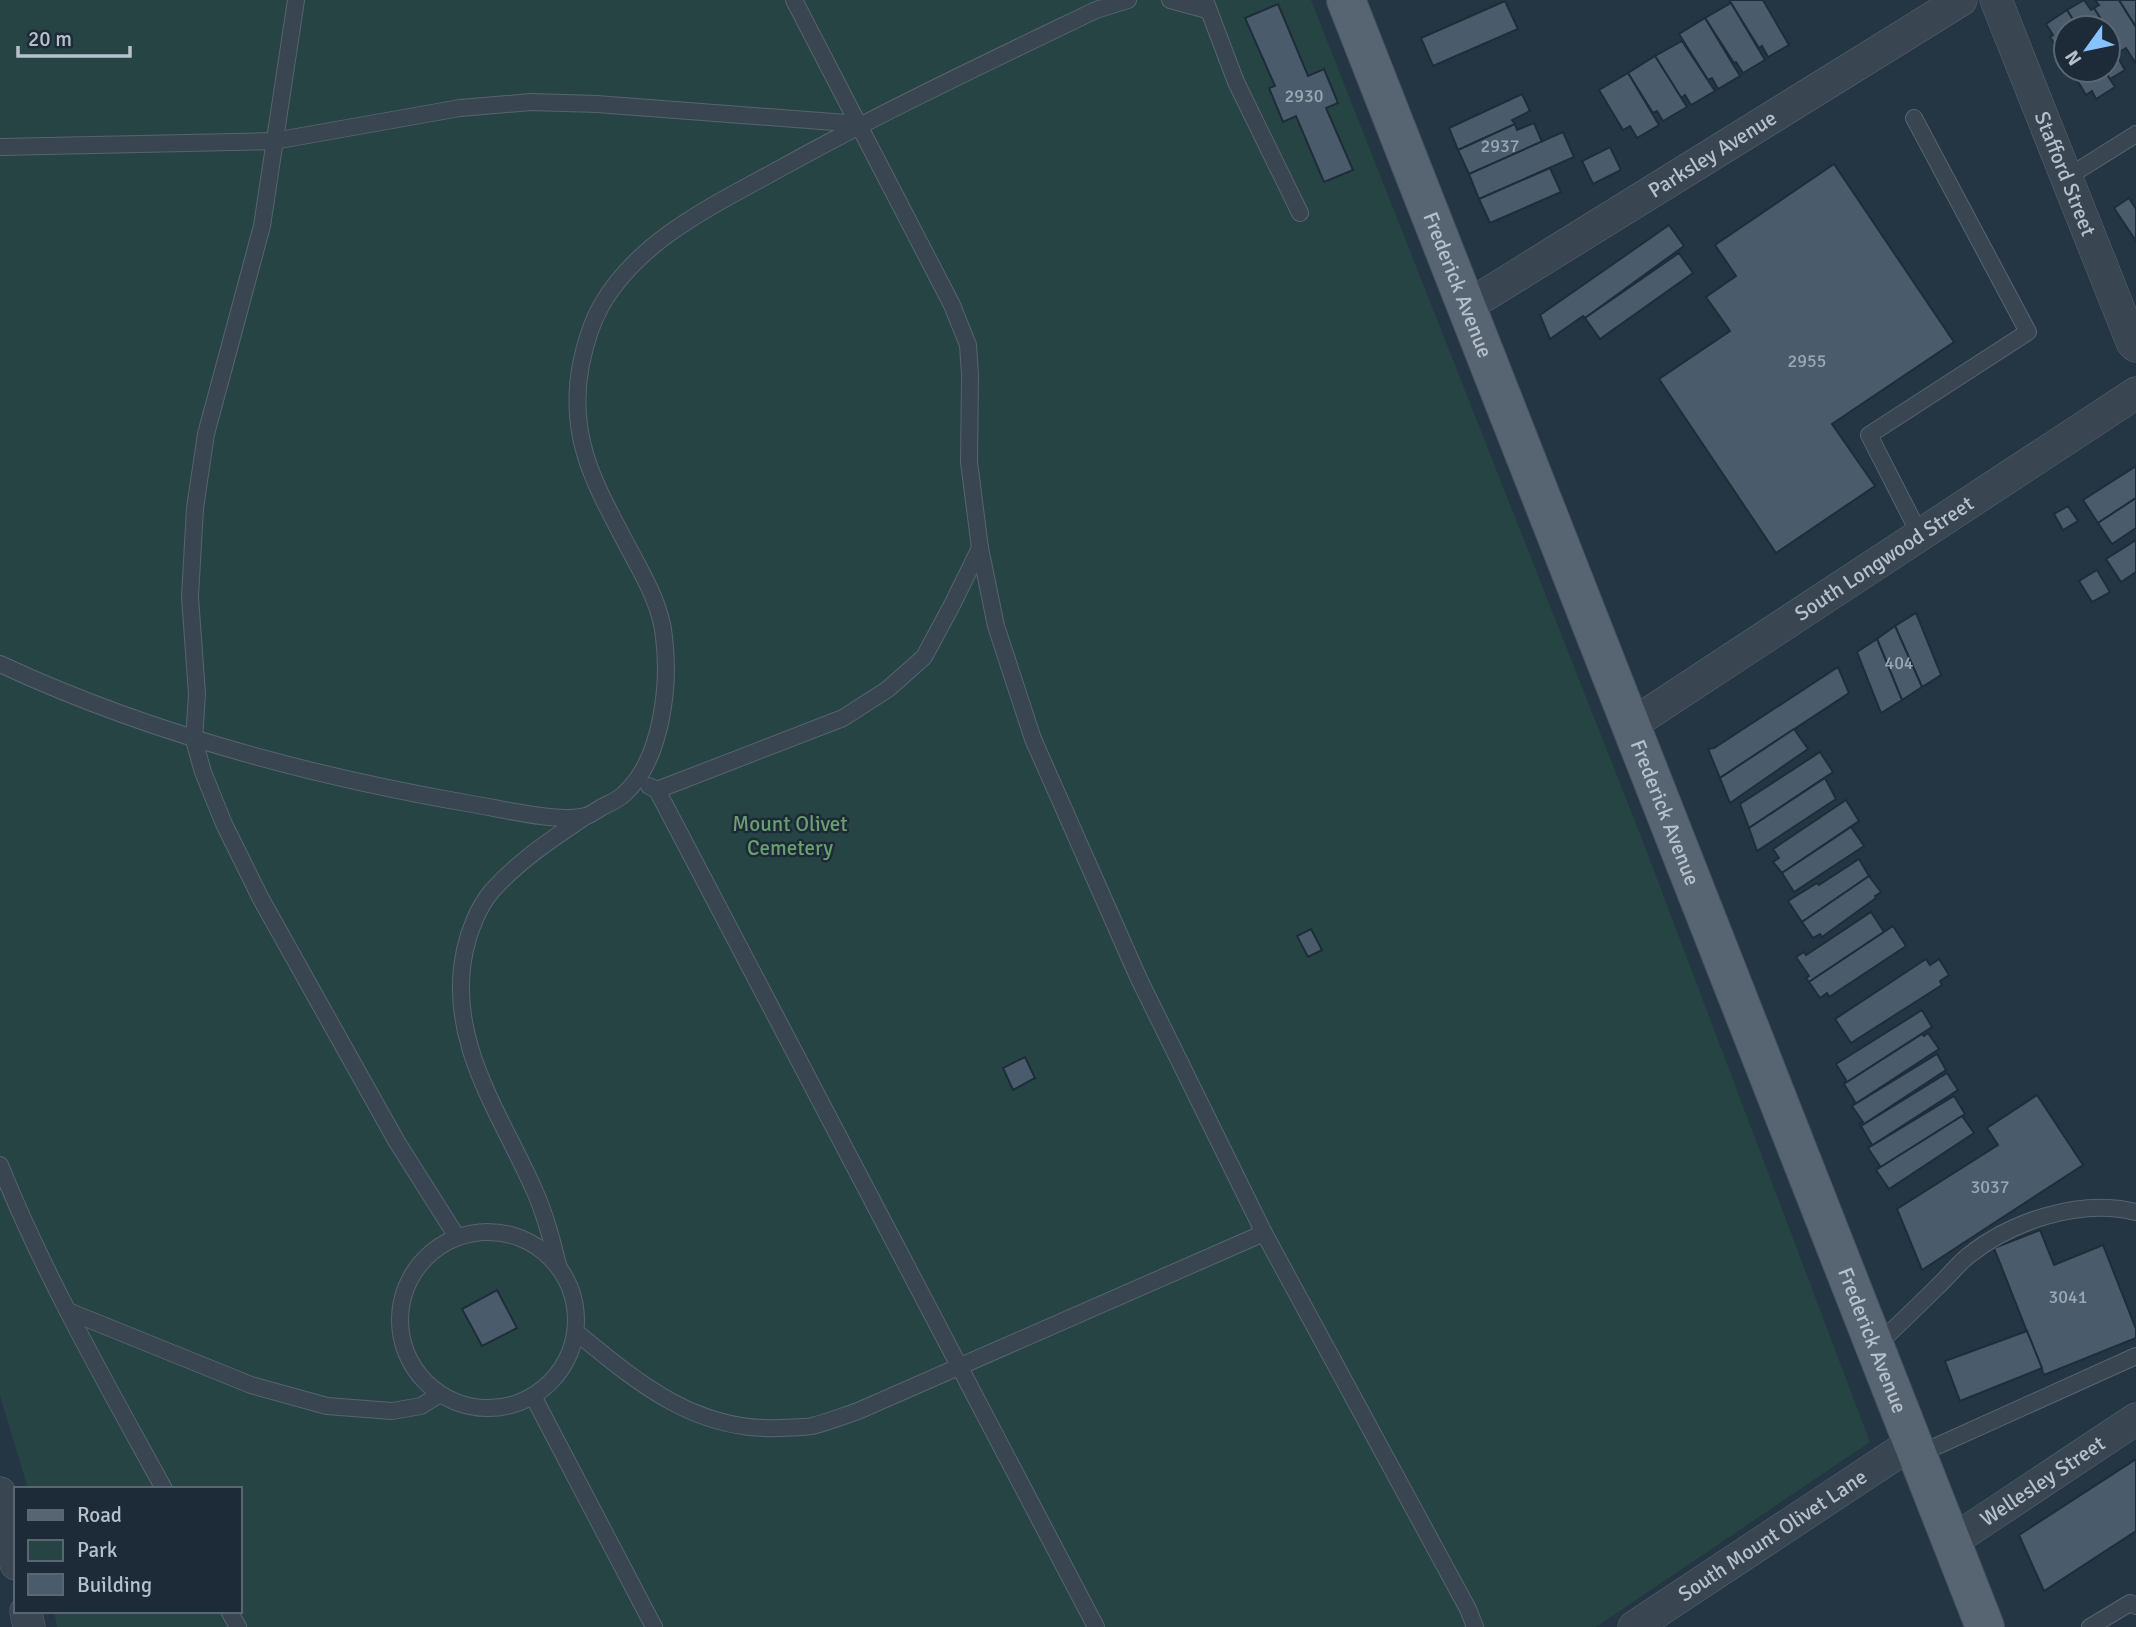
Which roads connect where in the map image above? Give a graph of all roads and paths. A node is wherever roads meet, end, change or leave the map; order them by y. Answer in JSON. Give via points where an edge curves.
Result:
{"nodes":[{"id":1,"x":296,"y":0,"type":"edge"},
{"id":2,"x":794,"y":0,"type":"edge"},
{"id":3,"x":1128,"y":0,"type":"edge"},
{"id":4,"x":1170,"y":0,"type":"edge"},
{"id":5,"x":1346,"y":0,"type":"edge"},
{"id":6,"x":1961,"y":0,"type":"edge"},
{"id":7,"x":1996,"y":0,"type":"edge"},
{"id":8,"x":1206,"y":5,"type":"edge"},
{"id":9,"x":1914,"y":118,"type":"dead end"},
{"id":10,"x":860,"y":124,"type":"junction"},
{"id":11,"x":2136,"y":134,"type":"edge"},
{"id":12,"x":274,"y":141,"type":"junction"},
{"id":13,"x":0,"y":147,"type":"edge"},
{"id":14,"x":2066,"y":178,"type":"junction"},
{"id":15,"x":1300,"y":213,"type":"dead end"},
{"id":16,"x":1466,"y":307,"type":"junction"},
{"id":17,"x":2136,"y":346,"type":"edge"},
{"id":18,"x":2136,"y":393,"type":"edge"},
{"id":19,"x":1920,"y":535,"type":"junction"},
{"id":20,"x":980,"y":548,"type":"junction"},
{"id":21,"x":0,"y":664,"type":"edge"},
{"id":22,"x":1630,"y":725,"type":"junction"},
{"id":23,"x":194,"y":740,"type":"junction"},
{"id":24,"x":638,"y":779,"type":"junction"},
{"id":25,"x":657,"y":790,"type":"junction"},
{"id":26,"x":586,"y":816,"type":"junction"},
{"id":27,"x":0,"y":1165,"type":"edge"},
{"id":28,"x":2136,"y":1212,"type":"edge"},
{"id":29,"x":1264,"y":1233,"type":"junction"},
{"id":30,"x":457,"y":1237,"type":"junction"},
{"id":31,"x":558,"y":1265,"type":"junction"},
{"id":32,"x":68,"y":1311,"type":"junction"},
{"id":33,"x":576,"y":1332,"type":"junction"},
{"id":34,"x":1874,"y":1348,"type":"junction"},
{"id":35,"x":2136,"y":1356,"type":"edge"},
{"id":36,"x":960,"y":1368,"type":"junction"},
{"id":37,"x":440,"y":1394,"type":"junction"},
{"id":38,"x":533,"y":1396,"type":"junction"},
{"id":39,"x":2136,"y":1419,"type":"edge"},
{"id":40,"x":1914,"y":1449,"type":"junction"},
{"id":41,"x":162,"y":1487,"type":"edge"},
{"id":42,"x":0,"y":1493,"type":"edge"},
{"id":43,"x":1951,"y":1542,"type":"junction"},
{"id":44,"x":14,"y":1555,"type":"edge"},
{"id":45,"x":2134,"y":1603,"type":"edge"},
{"id":46,"x":654,"y":1627,"type":"edge"},
{"id":47,"x":1096,"y":1627,"type":"edge"},
{"id":48,"x":1475,"y":1627,"type":"edge"},
{"id":49,"x":1634,"y":1627,"type":"edge"},
{"id":50,"x":1985,"y":1627,"type":"edge"},
{"id":51,"x":2090,"y":1627,"type":"edge"}],
"edges":[{"from":1,"to":12,"type":"lane"},
{"from":2,"to":10,"type":"lane"},
{"from":3,"to":10,"type":"lane","via":[[1096,10]]},
{"from":4,"to":8,"type":"lane"},
{"from":5,"to":16,"type":"main road","name":"Frederick Avenue"},
{"from":6,"to":16,"type":"street","name":"Parksley Avenue"},
{"from":7,"to":14,"type":"street","name":"Stafford Street"},
{"from":8,"to":15,"type":"lane","via":[[1236,82]]},
{"from":9,"to":19,"type":"lane","via":[[2028,332],[1869,435]]},
{"from":10,"to":12,"type":"lane","via":[[531,102],[460,108]]},
{"from":10,"to":20,"type":"lane","via":[[968,345],[969,463]]},
{"from":10,"to":24,"type":"lane","via":[[664,237],[627,270],[601,306],[585,344],[576,391],[578,429],[587,465],[649,586],[664,633],[666,687],[660,728]]},
{"from":11,"to":14,"type":"lane"},
{"from":12,"to":13,"type":"lane"},
{"from":12,"to":23,"type":"lane","via":[[262,226],[206,434],[195,508],[190,597],[197,694]]},
{"from":14,"to":17,"type":"street","name":"Stafford Street"},
{"from":16,"to":22,"type":"main road","name":"Frederick Avenue"},
{"from":18,"to":19,"type":"street","name":"South Longwood Street"},
{"from":19,"to":22,"type":"street","name":"South Longwood Street"},
{"from":20,"to":25,"type":"lane","via":[[923,657],[888,689],[843,718]]},
{"from":20,"to":29,"type":"lane","via":[[996,626],[1033,739],[1139,979]]},
{"from":21,"to":23,"type":"lane","via":[[47,687]]},
{"from":22,"to":34,"type":"main road","name":"Frederick Avenue"},
{"from":23,"to":26,"type":"lane","via":[[294,768],[449,800],[547,817]]},
{"from":23,"to":30,"type":"lane","via":[[223,824],[261,899],[397,1142]]},
{"from":24,"to":25,"type":"lane"},
{"from":24,"to":26,"type":"lane","via":[[621,797]]},
{"from":25,"to":36,"type":"lane"},
{"from":26,"to":31,"type":"lane","via":[[523,860],[489,895],[469,933],[462,964],[460,1006],[470,1052],[536,1195]]},
{"from":27,"to":32,"type":"lane"},
{"from":28,"to":34,"type":"lane","via":[[2077,1210],[2007,1231],[1969,1255]]},
{"from":29,"to":36,"type":"lane"},
{"from":29,"to":48,"type":"lane"},
{"from":30,"to":31,"type":"lane","via":[[485,1231],[513,1235],[537,1246]]},
{"from":30,"to":37,"type":"lane","via":[[433,1250],[414,1270],[402,1296],[399,1324],[405,1351],[419,1376]]},
{"from":31,"to":33,"type":"lane","via":[[575,1308]]},
{"from":32,"to":37,"type":"lane","via":[[251,1385],[327,1406],[393,1411],[421,1406]]},
{"from":32,"to":41,"type":"lane"},
{"from":33,"to":36,"type":"lane","via":[[667,1401],[708,1419],[761,1429],[810,1427]]},
{"from":33,"to":38,"type":"lane","via":[[554,1379]]},
{"from":34,"to":40,"type":"main road","name":"Frederick Avenue"},
{"from":35,"to":40,"type":"lane"},
{"from":36,"to":47,"type":"lane"},
{"from":37,"to":38,"type":"lane","via":[[462,1405],[486,1409],[511,1406]]},
{"from":38,"to":46,"type":"lane"},
{"from":39,"to":43,"type":"street","name":"Wellesley Street"},
{"from":40,"to":43,"type":"main road","name":"Frederick Avenue"},
{"from":40,"to":49,"type":"street","name":"South Mount Olivet Lane"},
{"from":42,"to":44,"type":"street"},
{"from":43,"to":50,"type":"main road","name":"Frederick Avenue"},
{"from":45,"to":51,"type":"lane"}]}
